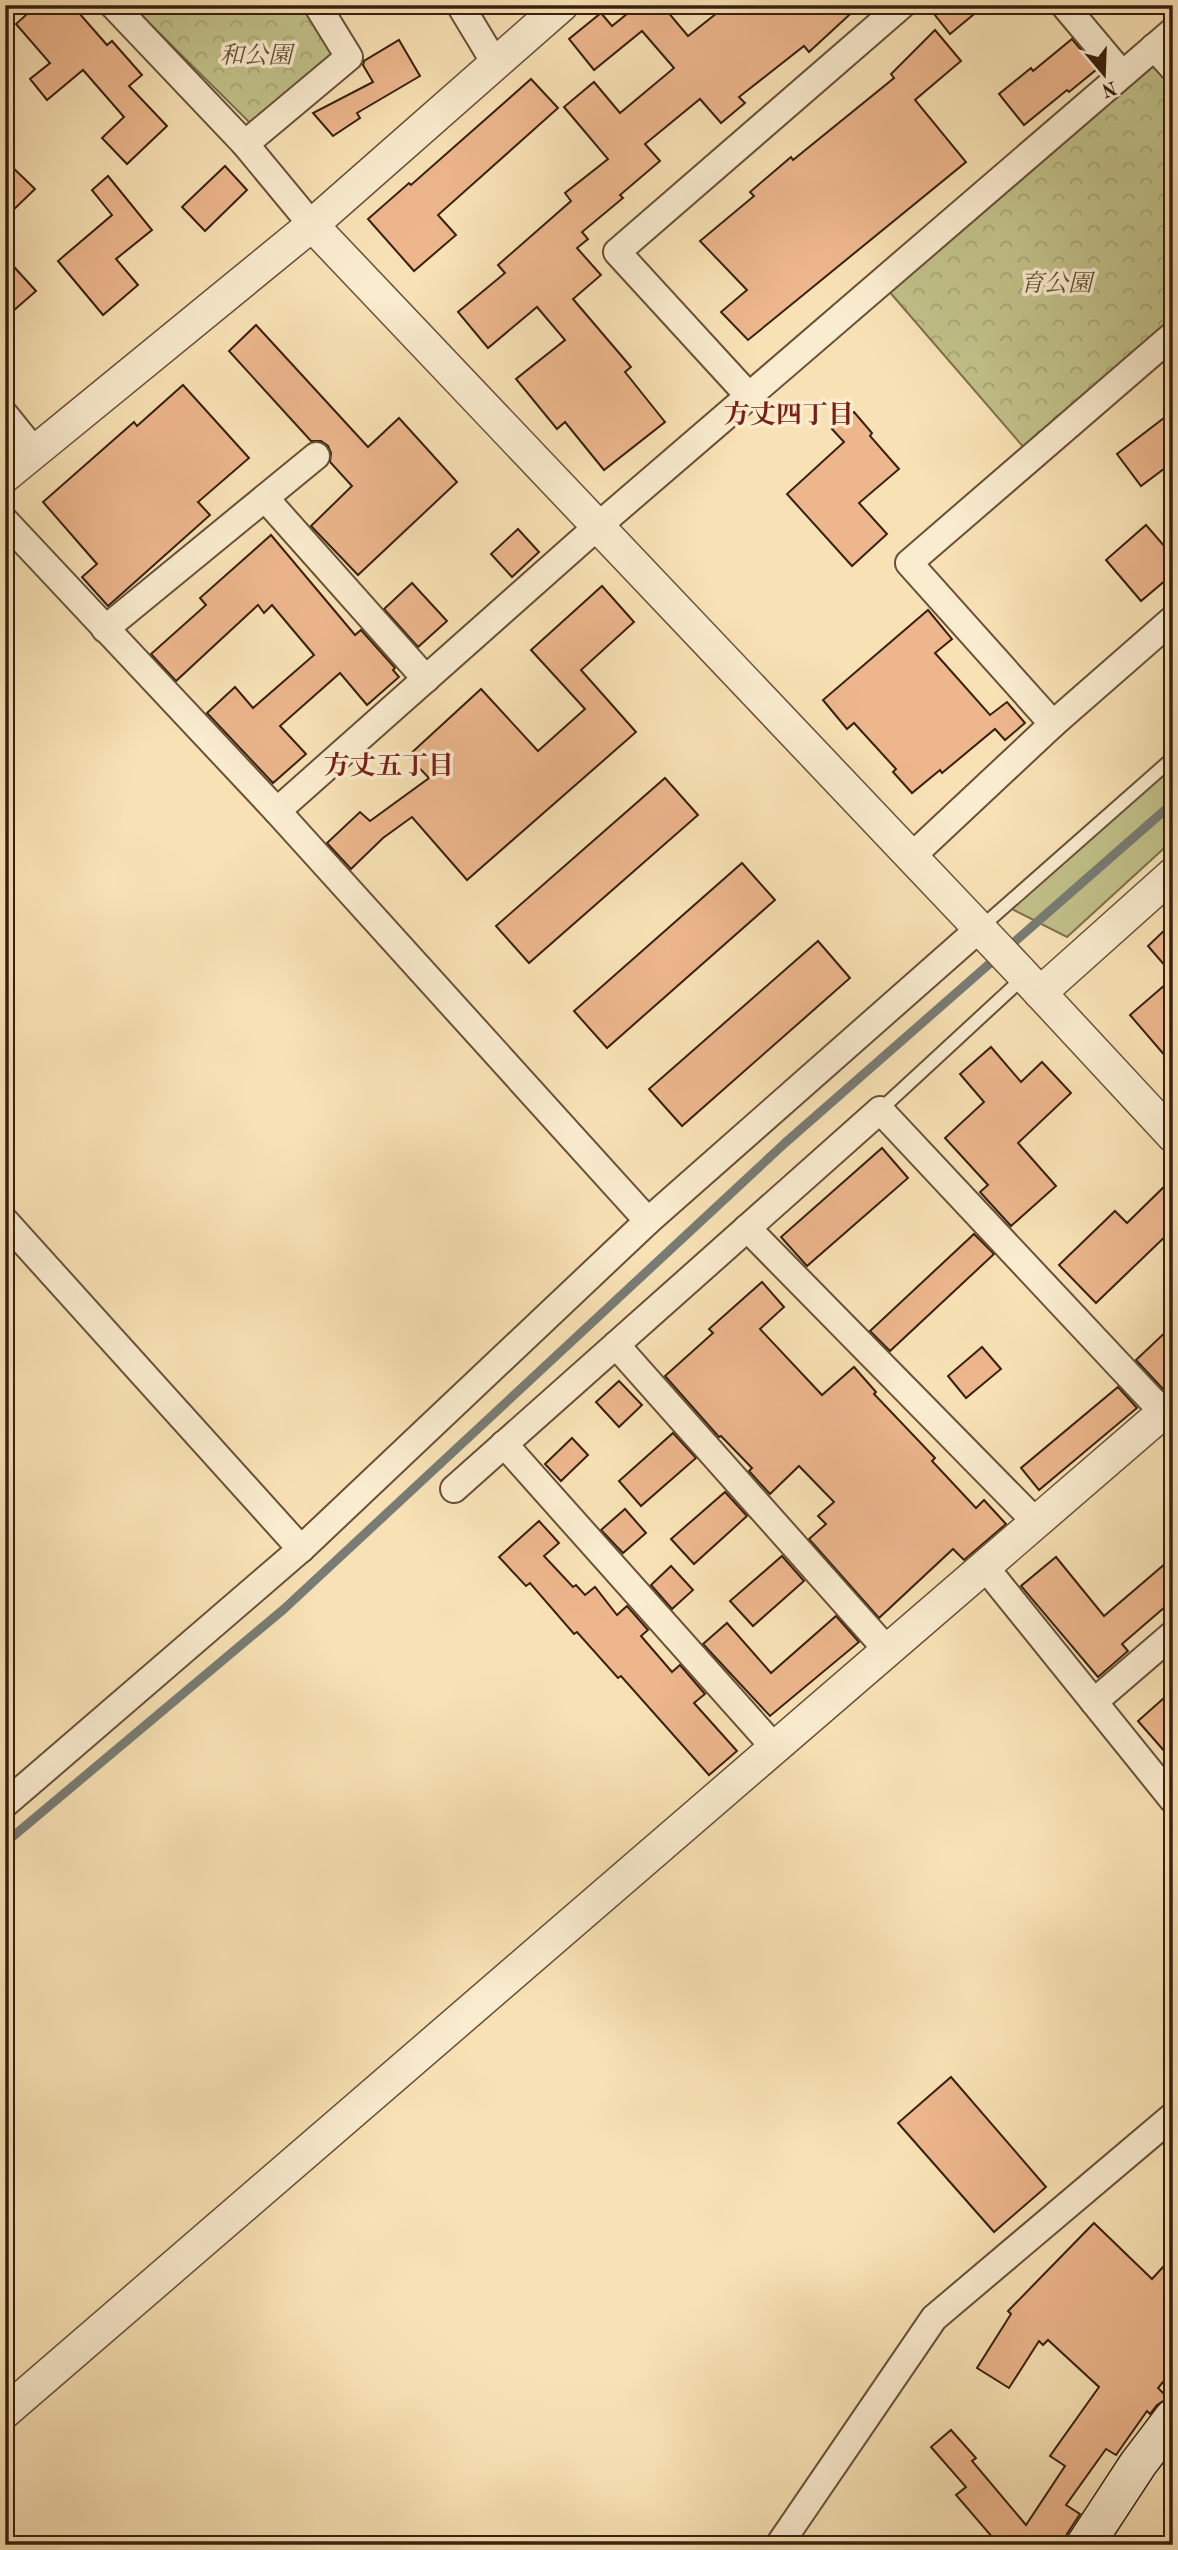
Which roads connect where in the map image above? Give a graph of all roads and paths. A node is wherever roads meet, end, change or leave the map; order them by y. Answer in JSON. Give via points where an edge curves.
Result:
{"nodes":[{"id":1,"x":113,"y":5,"type":"edge"},
{"id":2,"x":317,"y":5,"type":"edge"},
{"id":3,"x":460,"y":5,"type":"edge"},
{"id":4,"x":562,"y":5,"type":"edge"},
{"id":5,"x":902,"y":5,"type":"edge"},
{"id":6,"x":1064,"y":5,"type":"edge"},
{"id":7,"x":1163,"y":39,"type":"edge"},
{"id":8,"x":495,"y":63,"type":"junction"},
{"id":9,"x":1173,"y":68,"type":"edge"},
{"id":10,"x":1122,"y":74,"type":"junction"},
{"id":11,"x":245,"y":144,"type":"junction"},
{"id":12,"x":312,"y":225,"type":"junction"},
{"id":13,"x":1173,"y":334,"type":"edge"},
{"id":14,"x":748,"y":396,"type":"junction"},
{"id":15,"x":5,"y":415,"type":"edge"},
{"id":16,"x":34,"y":451,"type":"junction"},
{"id":17,"x":316,"y":456,"type":"dead end"},
{"id":18,"x":5,"y":476,"type":"edge"},
{"id":19,"x":265,"y":498,"type":"junction"},
{"id":20,"x":5,"y":521,"type":"edge"},
{"id":21,"x":598,"y":526,"type":"junction"},
{"id":22,"x":1173,"y":619,"type":"edge"},
{"id":23,"x":105,"y":629,"type":"junction"},
{"id":24,"x":426,"y":679,"type":"junction"},
{"id":25,"x":1053,"y":724,"type":"junction"},
{"id":26,"x":1173,"y":758,"type":"edge"},
{"id":27,"x":277,"y":811,"type":"junction"},
{"id":28,"x":911,"y":857,"type":"junction"},
{"id":29,"x":1173,"y":874,"type":"edge"},
{"id":30,"x":983,"y":933,"type":"junction"},
{"id":31,"x":1027,"y":979,"type":"junction"},
{"id":32,"x":880,"y":1110,"type":"junction"},
{"id":33,"x":1173,"y":1136,"type":"edge"},
{"id":34,"x":5,"y":1221,"type":"edge"},
{"id":35,"x":648,"y":1221,"type":"junction"},
{"id":36,"x":747,"y":1228,"type":"junction"},
{"id":37,"x":616,"y":1345,"type":"junction"},
{"id":38,"x":1168,"y":1408,"type":"edge"},
{"id":39,"x":505,"y":1444,"type":"junction"},
{"id":40,"x":454,"y":1489,"type":"dead end"},
{"id":41,"x":1036,"y":1522,"type":"junction"},
{"id":42,"x":301,"y":1549,"type":"junction"},
{"id":43,"x":985,"y":1567,"type":"junction"},
{"id":44,"x":1173,"y":1633,"type":"edge"},
{"id":45,"x":888,"y":1650,"type":"junction"},
{"id":46,"x":1094,"y":1702,"type":"junction"},
{"id":47,"x":775,"y":1748,"type":"junction"},
{"id":48,"x":1173,"y":1800,"type":"edge"},
{"id":49,"x":5,"y":1804,"type":"edge"},
{"id":50,"x":1173,"y":2116,"type":"edge"},
{"id":51,"x":5,"y":2412,"type":"edge"},
{"id":52,"x":1173,"y":2418,"type":"edge"},
{"id":53,"x":779,"y":2545,"type":"edge"},
{"id":54,"x":1086,"y":2545,"type":"edge"}],
"edges":[{"from":1,"to":11,"type":"street"},
{"from":2,"to":11,"type":"street","via":[[349,57]]},
{"from":3,"to":8,"type":"street"},
{"from":4,"to":8,"type":"street"},
{"from":5,"to":14,"type":"street","via":[[617,252]]},
{"from":6,"to":10,"type":"street"},
{"from":7,"to":9,"type":"street"},
{"from":7,"to":10,"type":"street"},
{"from":8,"to":12,"type":"street"},
{"from":10,"to":14,"type":"street"},
{"from":11,"to":12,"type":"street"},
{"from":12,"to":16,"type":"street"},
{"from":12,"to":21,"type":"street"},
{"from":13,"to":25,"type":"street","via":[[909,563]]},
{"from":14,"to":21,"type":"street"},
{"from":15,"to":16,"type":"street"},
{"from":16,"to":18,"type":"street"},
{"from":17,"to":19,"type":"street"},
{"from":19,"to":23,"type":"street"},
{"from":19,"to":24,"type":"street"},
{"from":20,"to":23,"type":"street"},
{"from":21,"to":24,"type":"street"},
{"from":21,"to":28,"type":"street"},
{"from":22,"to":25,"type":"street"},
{"from":23,"to":27,"type":"street"},
{"from":24,"to":27,"type":"street"},
{"from":25,"to":28,"type":"street"},
{"from":26,"to":30,"type":"lane"},
{"from":27,"to":35,"type":"street"},
{"from":28,"to":30,"type":"street"},
{"from":29,"to":31,"type":"street"},
{"from":30,"to":31,"type":"street"},
{"from":30,"to":35,"type":"street"},
{"from":31,"to":32,"type":"lane"},
{"from":31,"to":33,"type":"street"},
{"from":32,"to":36,"type":"street"},
{"from":32,"to":38,"type":"street"},
{"from":34,"to":42,"type":"street"},
{"from":35,"to":42,"type":"street"},
{"from":36,"to":37,"type":"street"},
{"from":36,"to":41,"type":"street"},
{"from":37,"to":39,"type":"street"},
{"from":37,"to":45,"type":"street"},
{"from":38,"to":41,"type":"street"},
{"from":39,"to":40,"type":"street"},
{"from":39,"to":47,"type":"street"},
{"from":41,"to":43,"type":"street"},
{"from":42,"to":49,"type":"street"},
{"from":43,"to":45,"type":"street"},
{"from":43,"to":46,"type":"street"},
{"from":44,"to":46,"type":"street"},
{"from":45,"to":47,"type":"street"},
{"from":46,"to":48,"type":"street"},
{"from":47,"to":51,"type":"street"},
{"from":50,"to":53,"type":"street","via":[[934,2318]]},
{"from":52,"to":54,"type":"main road"}]}
